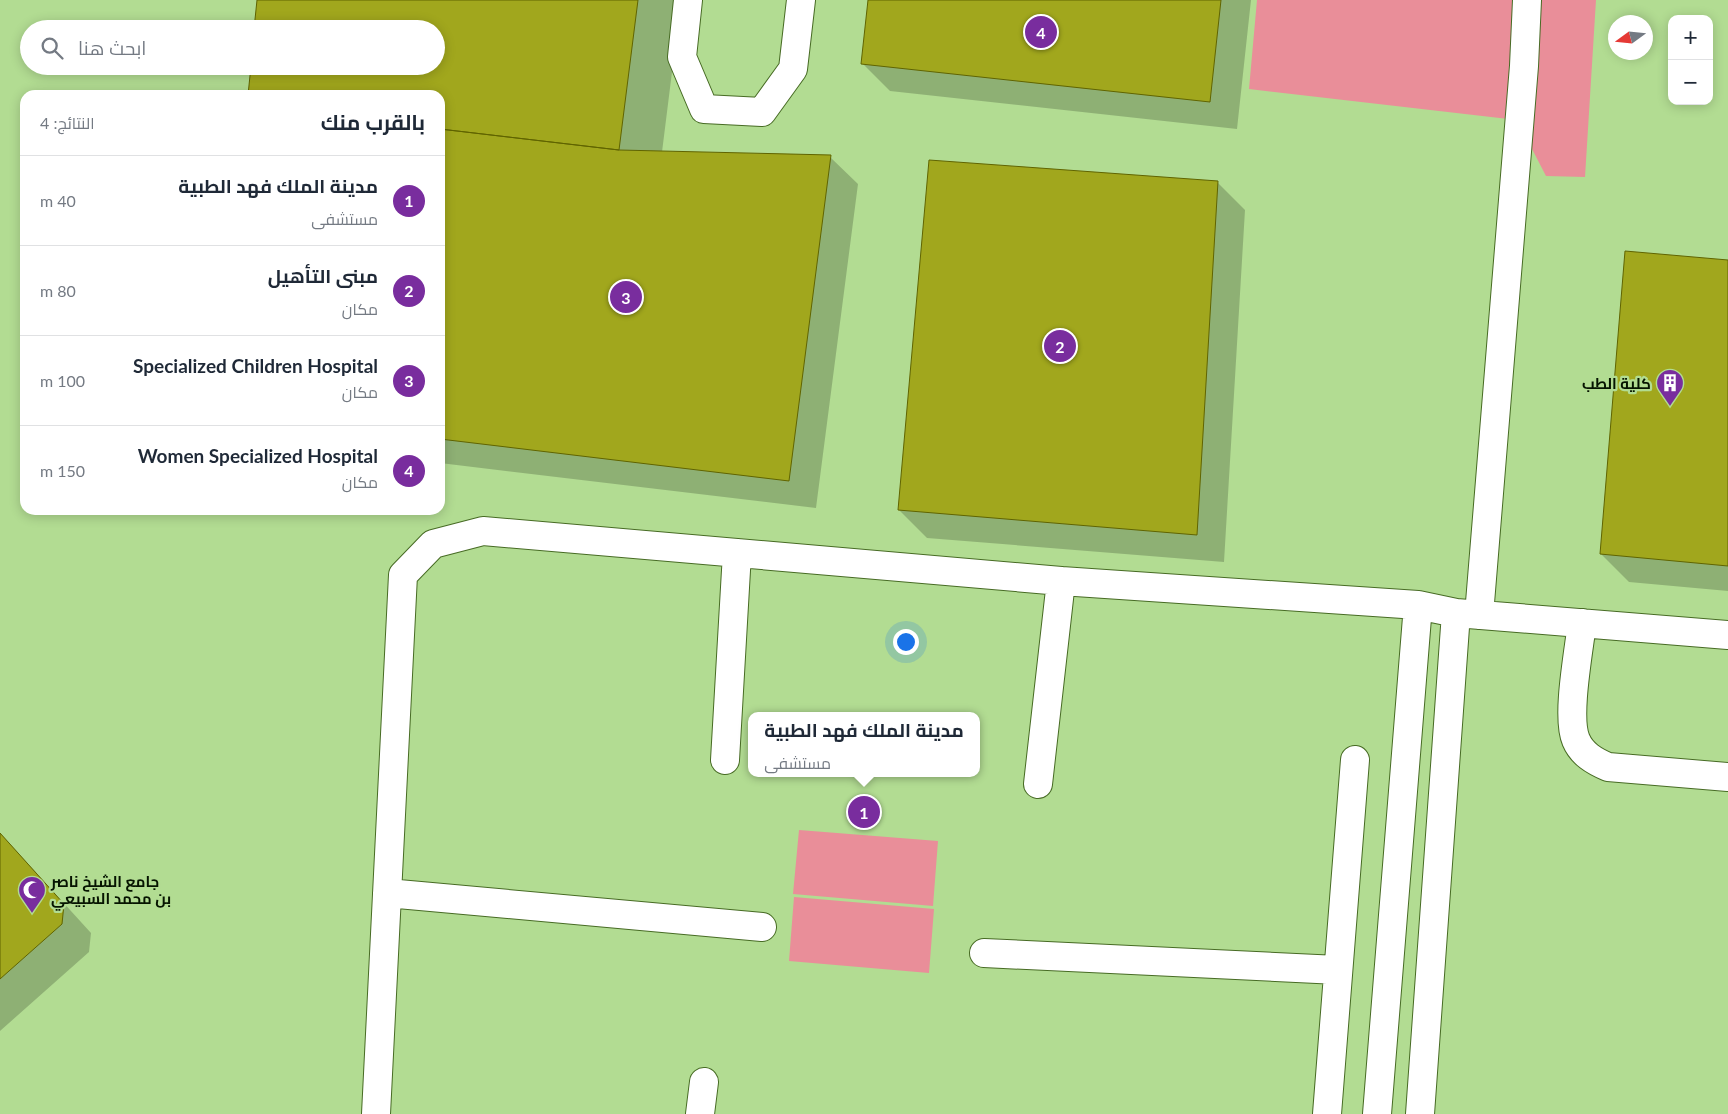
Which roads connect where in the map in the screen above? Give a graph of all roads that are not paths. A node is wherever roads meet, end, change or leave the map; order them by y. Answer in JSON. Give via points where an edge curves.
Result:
{"nodes":[{"id":1,"x":688,"y":0,"type":"edge"},
{"id":2,"x":800,"y":0,"type":"edge"},
{"id":3,"x":1527,"y":0,"type":"edge"},
{"id":4,"x":737,"y":552,"type":"junction"},
{"id":5,"x":1061,"y":581,"type":"junction"},
{"id":6,"x":1418,"y":605,"type":"junction"},
{"id":7,"x":1467,"y":614,"type":"junction"},
{"id":8,"x":1582,"y":623,"type":"junction"},
{"id":9,"x":1728,"y":635,"type":"edge"},
{"id":10,"x":724,"y":760,"type":"dead end"},
{"id":11,"x":1355,"y":760,"type":"dead end"},
{"id":12,"x":1728,"y":777,"type":"edge"},
{"id":13,"x":1038,"y":784,"type":"dead end"},
{"id":14,"x":387,"y":893,"type":"junction"},
{"id":15,"x":762,"y":927,"type":"dead end"},
{"id":16,"x":984,"y":953,"type":"dead end"},
{"id":17,"x":1338,"y":970,"type":"junction"},
{"id":18,"x":704,"y":1082,"type":"dead end"},
{"id":19,"x":376,"y":1114,"type":"edge"},
{"id":20,"x":700,"y":1114,"type":"edge"},
{"id":21,"x":1327,"y":1114,"type":"edge"},
{"id":22,"x":1377,"y":1114,"type":"edge"},
{"id":23,"x":1420,"y":1114,"type":"edge"}],
"edges":[{"from":1,"to":2,"type":"street","via":[[682,56],[704,109],[762,112],[793,69]]},
{"from":3,"to":7,"type":"street","via":[[1523,76]]},
{"from":4,"to":5,"type":"street"},
{"from":4,"to":10,"type":"street"},
{"from":4,"to":14,"type":"street","via":[[483,531],[433,544],[403,576]]},
{"from":5,"to":6,"type":"street"},
{"from":5,"to":13,"type":"street"},
{"from":6,"to":7,"type":"street"},
{"from":6,"to":22,"type":"street"},
{"from":7,"to":8,"type":"street"},
{"from":7,"to":23,"type":"street"},
{"from":8,"to":9,"type":"street"},
{"from":8,"to":12,"type":"street","via":[[1572,724],[1576,741],[1590,759],[1608,767]]},
{"from":11,"to":17,"type":"street"},
{"from":14,"to":15,"type":"street"},
{"from":14,"to":19,"type":"street"},
{"from":16,"to":17,"type":"street"},
{"from":17,"to":21,"type":"street"},
{"from":18,"to":20,"type":"street"}]}
